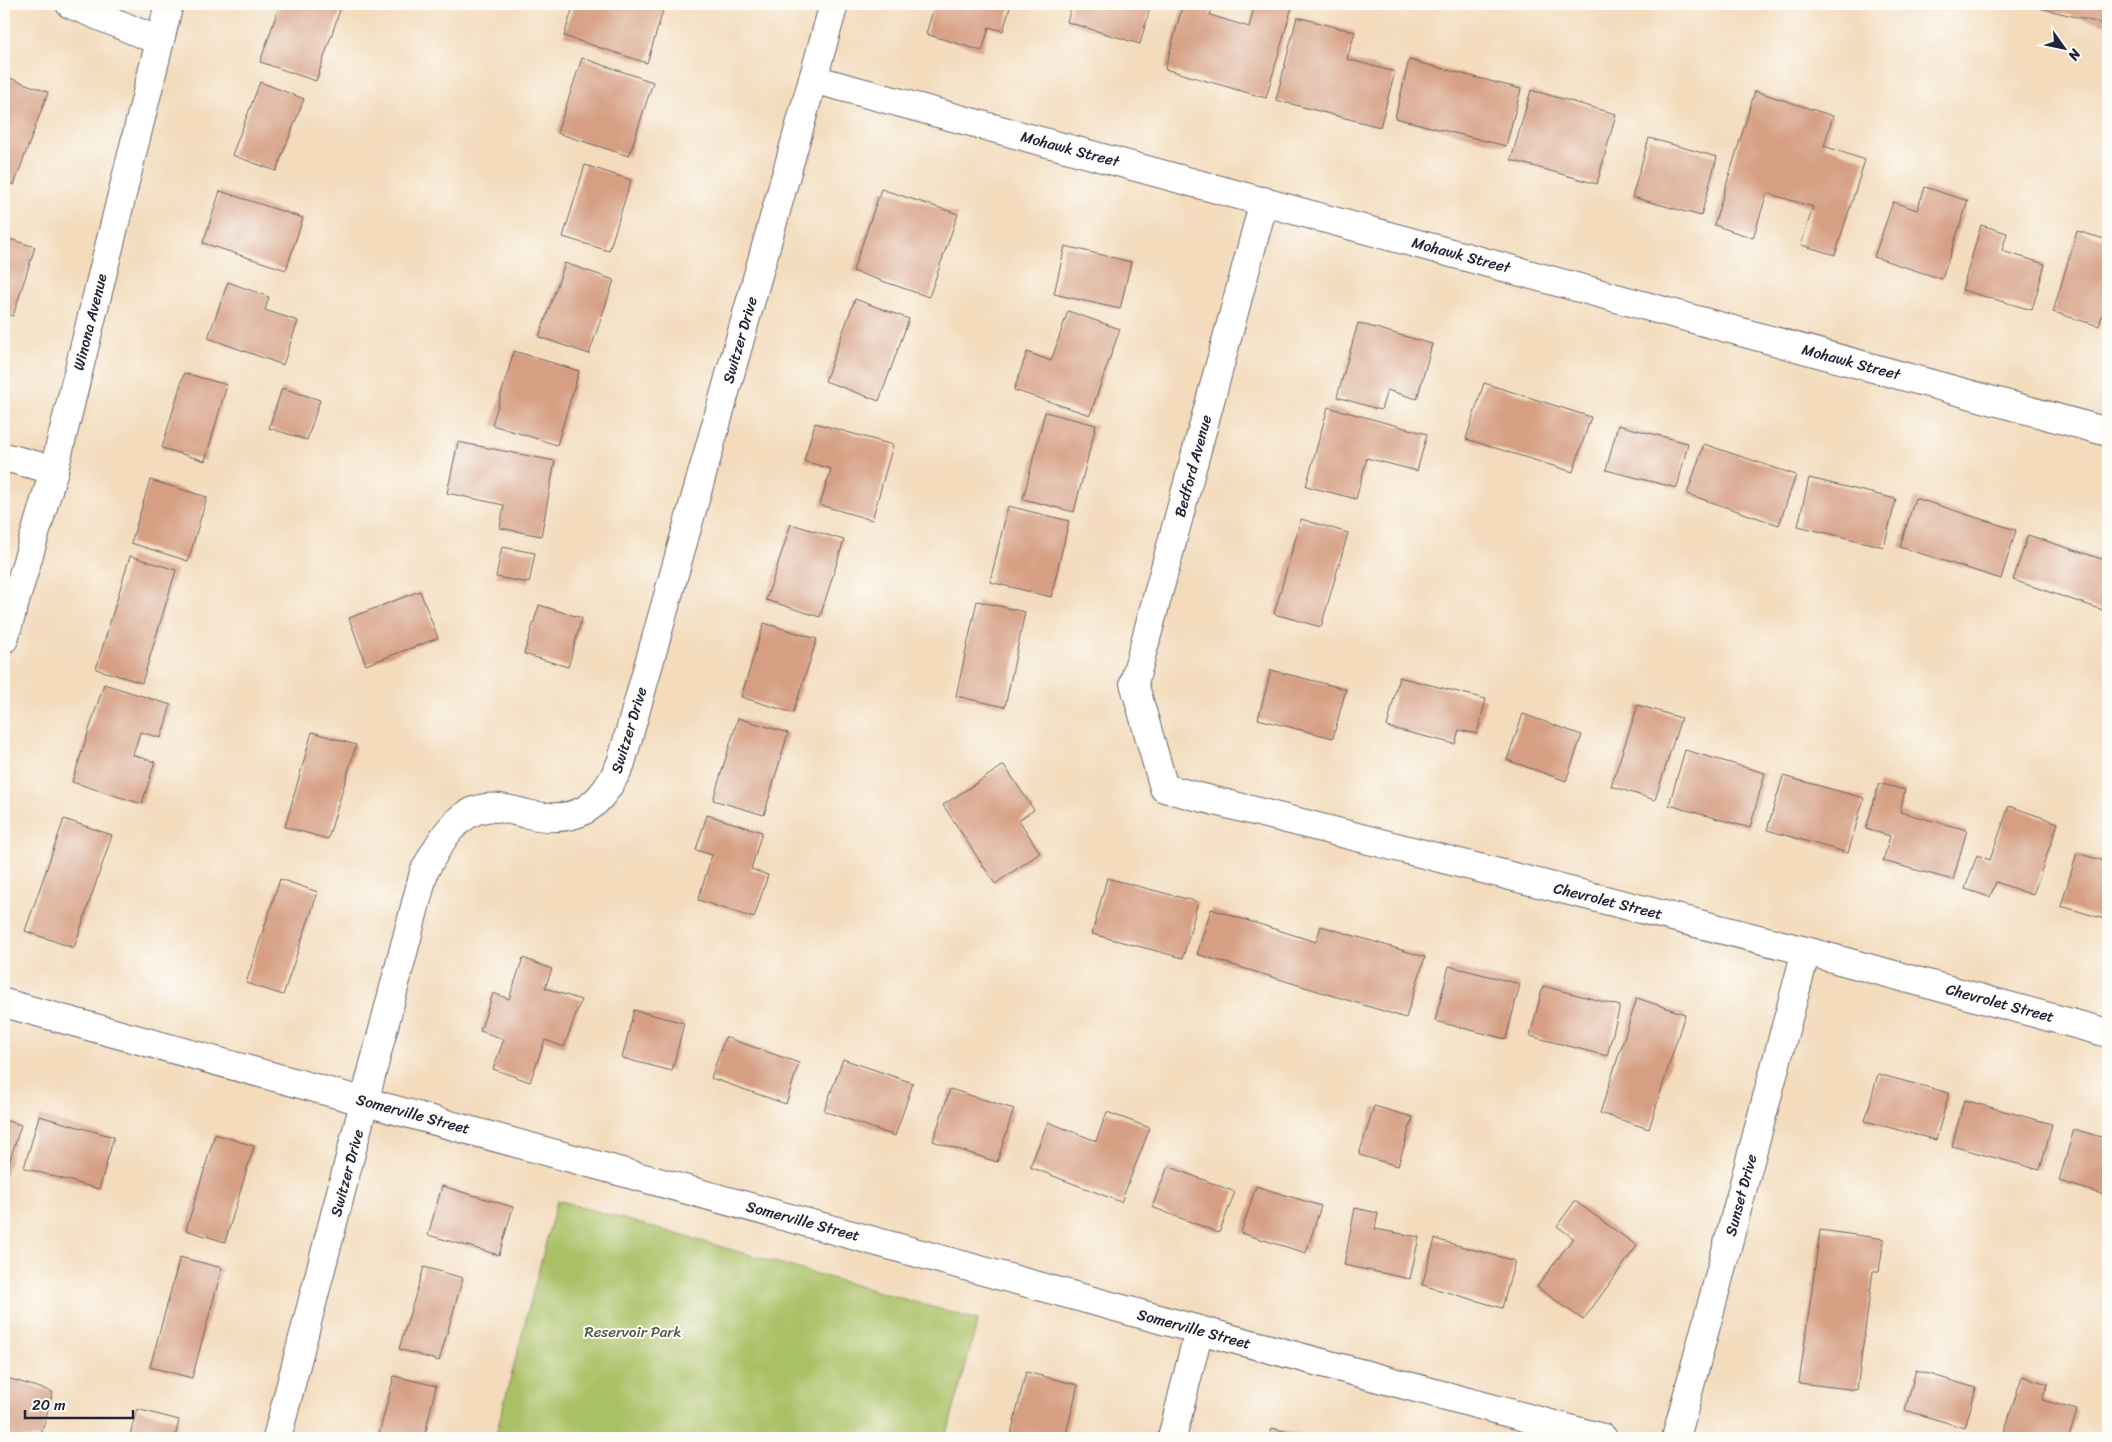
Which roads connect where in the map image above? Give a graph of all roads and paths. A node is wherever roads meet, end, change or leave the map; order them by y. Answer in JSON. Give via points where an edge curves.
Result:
{"nodes":[{"id":1,"x":70,"y":4,"type":"edge"},
{"id":2,"x":169,"y":4,"type":"edge"},
{"id":3,"x":834,"y":4,"type":"edge"},
{"id":4,"x":159,"y":41,"type":"junction"},
{"id":5,"x":812,"y":79,"type":"junction"},
{"id":6,"x":1264,"y":201,"type":"junction"},
{"id":7,"x":2108,"y":432,"type":"edge"},
{"id":8,"x":4,"y":457,"type":"edge"},
{"id":9,"x":54,"y":470,"type":"junction"},
{"id":10,"x":4,"y":639,"type":"edge"},
{"id":11,"x":1148,"y":730,"type":"joint"},
{"id":12,"x":1806,"y":951,"type":"junction"},
{"id":13,"x":4,"y":1003,"type":"edge"},
{"id":14,"x":2108,"y":1033,"type":"edge"},
{"id":15,"x":366,"y":1101,"type":"junction"},
{"id":16,"x":1200,"y":1330,"type":"junction"},
{"id":17,"x":277,"y":1438,"type":"edge"},
{"id":18,"x":1172,"y":1438,"type":"edge"},
{"id":19,"x":1603,"y":1438,"type":"edge"},
{"id":20,"x":1676,"y":1438,"type":"edge"}],
"edges":[{"from":1,"to":4,"type":"street"},
{"from":2,"to":4,"type":"street","name":"Winona Avenue"},
{"from":3,"to":5,"type":"street","name":"Switzer Drive"},
{"from":4,"to":9,"type":"street","name":"Winona Avenue"},
{"from":5,"to":6,"type":"street","name":"Mohawk Street"},
{"from":5,"to":15,"type":"street","name":"Switzer Drive","via":[[621,763],[603,794],[590,807],[575,815],[560,819],[544,818],[500,808],[484,808],[454,824],[439,843],[424,872]]},
{"from":6,"to":7,"type":"street","name":"Mohawk Street"},
{"from":6,"to":11,"type":"street","name":"Bedford Avenue","via":[[1134,683]]},
{"from":8,"to":9,"type":"street"},
{"from":9,"to":10,"type":"street","name":"Winona Avenue"},
{"from":11,"to":12,"type":"street","name":"Chevrolet Street","via":[[1164,788]]},
{"from":12,"to":14,"type":"street","name":"Chevrolet Street"},
{"from":12,"to":20,"type":"street","name":"Sunset Drive"},
{"from":13,"to":15,"type":"street","name":"Somerville Street"},
{"from":15,"to":16,"type":"street","name":"Somerville Street"},
{"from":15,"to":17,"type":"street","name":"Switzer Drive"},
{"from":16,"to":18,"type":"street"},
{"from":16,"to":19,"type":"street","name":"Somerville Street"}]}
